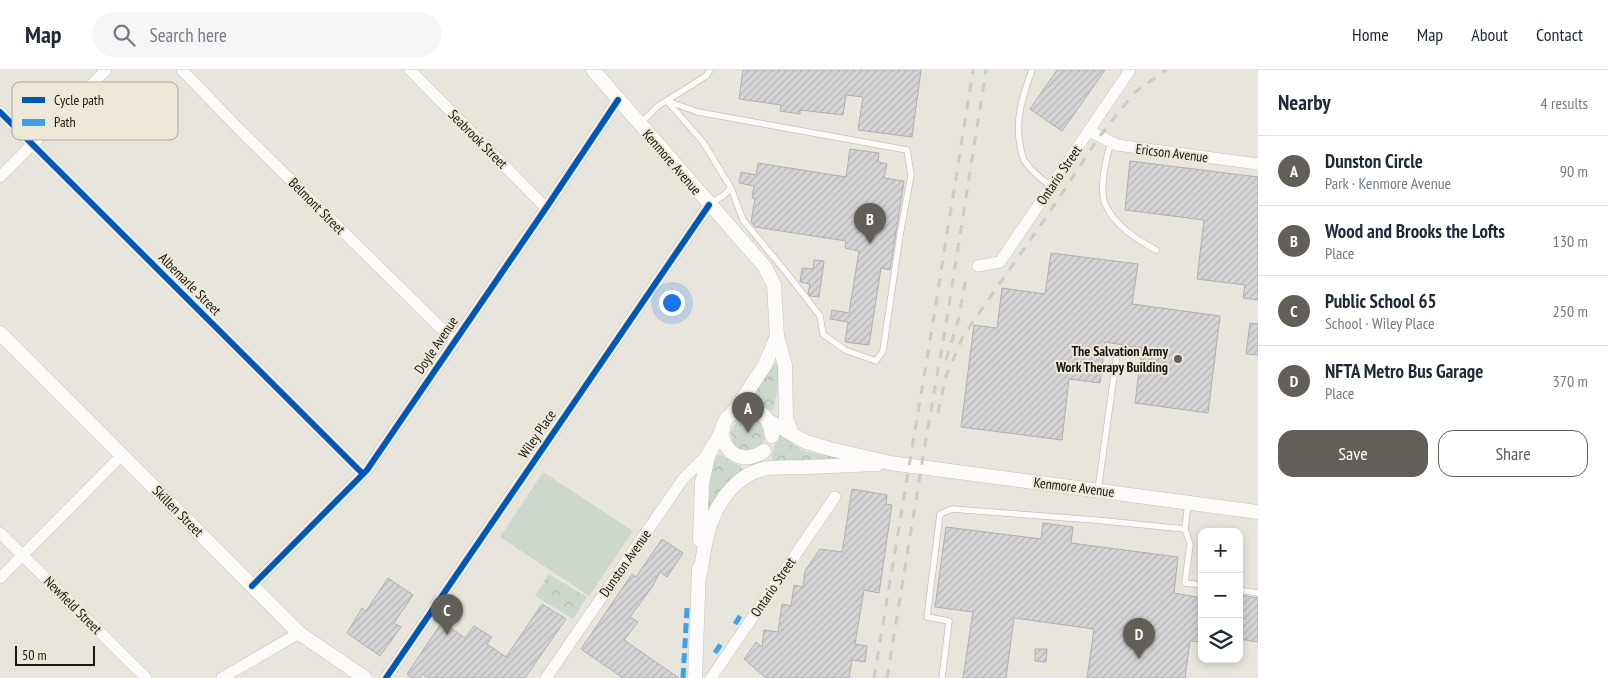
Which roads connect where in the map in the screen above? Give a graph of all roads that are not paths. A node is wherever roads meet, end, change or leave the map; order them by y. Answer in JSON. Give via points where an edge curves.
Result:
{"nodes":[{"id":1,"x":106,"y":70,"type":"edge"},
{"id":2,"x":182,"y":70,"type":"edge"},
{"id":3,"x":410,"y":70,"type":"edge"},
{"id":4,"x":593,"y":70,"type":"edge"},
{"id":5,"x":710,"y":70,"type":"edge"},
{"id":6,"x":1032,"y":70,"type":"edge"},
{"id":7,"x":1130,"y":70,"type":"edge"},
{"id":8,"x":94,"y":82,"type":"edge"},
{"id":9,"x":618,"y":100,"type":"junction"},
{"id":10,"x":667,"y":101,"type":"junction"},
{"id":11,"x":0,"y":112,"type":"edge"},
{"id":12,"x":12,"y":124,"type":"edge"},
{"id":13,"x":640,"y":124,"type":"junction"},
{"id":14,"x":1089,"y":131,"type":"junction"},
{"id":15,"x":28,"y":140,"type":"edge"},
{"id":16,"x":36,"y":140,"type":"edge"},
{"id":17,"x":1111,"y":142,"type":"junction"},
{"id":18,"x":32,"y":144,"type":"junction"},
{"id":19,"x":1258,"y":164,"type":"edge"},
{"id":20,"x":0,"y":177,"type":"edge"},
{"id":21,"x":1052,"y":186,"type":"junction"},
{"id":22,"x":732,"y":188,"type":"junction"},
{"id":23,"x":709,"y":204,"type":"junction"},
{"id":24,"x":546,"y":208,"type":"junction"},
{"id":25,"x":1156,"y":250,"type":"dead end"},
{"id":26,"x":978,"y":266,"type":"dead end"},
{"id":27,"x":0,"y":333,"type":"edge"},
{"id":28,"x":778,"y":336,"type":"junction"},
{"id":29,"x":454,"y":341,"type":"junction"},
{"id":30,"x":1117,"y":354,"type":"dead end"},
{"id":31,"x":733,"y":413,"type":"junction"},
{"id":32,"x":778,"y":422,"type":"junction"},
{"id":33,"x":723,"y":428,"type":"junction"},
{"id":34,"x":709,"y":453,"type":"junction"},
{"id":35,"x":122,"y":455,"type":"junction"},
{"id":36,"x":757,"y":462,"type":"junction"},
{"id":37,"x":890,"y":463,"type":"junction"},
{"id":38,"x":363,"y":474,"type":"junction"},
{"id":39,"x":1098,"y":490,"type":"junction"},
{"id":40,"x":835,"y":497,"type":"dead end"},
{"id":41,"x":1188,"y":502,"type":"junction"},
{"id":42,"x":1258,"y":512,"type":"edge"},
{"id":43,"x":1185,"y":528,"type":"junction"},
{"id":44,"x":0,"y":533,"type":"edge"},
{"id":45,"x":23,"y":554,"type":"junction"},
{"id":46,"x":0,"y":578,"type":"edge"},
{"id":47,"x":699,"y":578,"type":"junction"},
{"id":48,"x":1198,"y":585,"type":"edge"},
{"id":49,"x":252,"y":586,"type":"junction"},
{"id":50,"x":1243,"y":591,"type":"edge"},
{"id":51,"x":1258,"y":593,"type":"edge"},
{"id":52,"x":299,"y":633,"type":"junction"},
{"id":53,"x":146,"y":678,"type":"edge"},
{"id":54,"x":222,"y":678,"type":"edge"},
{"id":55,"x":365,"y":678,"type":"edge"},
{"id":56,"x":386,"y":678,"type":"edge"},
{"id":57,"x":546,"y":678,"type":"edge"},
{"id":58,"x":695,"y":678,"type":"edge"},
{"id":59,"x":711,"y":678,"type":"edge"},
{"id":60,"x":942,"y":678,"type":"edge"}],
"edges":[{"from":1,"to":8,"type":"street"},
{"from":2,"to":29,"type":"street","name":"Belmont Street"},
{"from":3,"to":24,"type":"street","name":"Seabrook Street"},
{"from":4,"to":9,"type":"street","name":"Kenmore Avenue"},
{"from":5,"to":10,"type":"lane","via":[[706,76]]},
{"from":6,"to":21,"type":"lane","via":[[1019,111],[1018,137],[1023,158],[1036,175]]},
{"from":7,"to":14,"type":"street","name":"Ontario Street"},
{"from":9,"to":13,"type":"street","name":"Kenmore Avenue"},
{"from":9,"to":24,"type":"street","name":"Doyle Avenue"},
{"from":10,"to":13,"type":"lane"},
{"from":10,"to":22,"type":"lane","via":[[702,142]]},
{"from":10,"to":22,"type":"lane","via":[[698,112],[907,150],[911,175],[883,351],[876,362],[844,350],[823,334],[820,316],[743,220]]},
{"from":11,"to":12,"type":"street","name":"Albemarle Street"},
{"from":13,"to":23,"type":"street","name":"Kenmore Avenue"},
{"from":14,"to":17,"type":"street","name":"Ericson Avenue"},
{"from":14,"to":21,"type":"street","name":"Ontario Street"},
{"from":15,"to":18,"type":"street","name":"Albemarle Street"},
{"from":16,"to":18,"type":"street"},
{"from":17,"to":19,"type":"street","name":"Ericson Avenue"},
{"from":17,"to":25,"type":"lane","via":[[1103,182],[1104,202],[1119,225]]},
{"from":18,"to":20,"type":"street"},
{"from":18,"to":38,"type":"street","name":"Albemarle Street"},
{"from":21,"to":26,"type":"street","name":"Ontario Street","via":[[1000,262]]},
{"from":22,"to":23,"type":"lane"},
{"from":23,"to":28,"type":"street","name":"Kenmore Avenue","via":[[765,267],[774,285]]},
{"from":23,"to":56,"type":"street","name":"Wiley Place"},
{"from":24,"to":29,"type":"street","name":"Doyle Avenue"},
{"from":27,"to":35,"type":"street","name":"Skillen Street"},
{"from":28,"to":31,"type":"street","via":[[764,365]]},
{"from":28,"to":32,"type":"street","name":"Kenmore Avenue","via":[[785,365]]},
{"from":29,"to":38,"type":"street","name":"Doyle Avenue"},
{"from":30,"to":39,"type":"lane"},
{"from":31,"to":32,"type":"street","via":[[749,409]]},
{"from":31,"to":33,"type":"street"},
{"from":32,"to":36,"type":"street"},
{"from":32,"to":37,"type":"street","name":"Kenmore Avenue","via":[[806,442]]},
{"from":33,"to":34,"type":"street"},
{"from":33,"to":36,"type":"street","via":[[722,437],[728,450]]},
{"from":34,"to":47,"type":"street","via":[[702,483]]},
{"from":34,"to":57,"type":"street","name":"Dunston Avenue","via":[[683,479]]},
{"from":35,"to":45,"type":"street"},
{"from":35,"to":49,"type":"street","name":"Skillen Street"},
{"from":36,"to":37,"type":"street","name":"Kenmore Avenue","via":[[762,469]]},
{"from":36,"to":47,"type":"street","via":[[717,507],[709,526]]},
{"from":37,"to":39,"type":"street","name":"Kenmore Avenue"},
{"from":38,"to":49,"type":"street","name":"Doyle Avenue"},
{"from":39,"to":41,"type":"street","name":"Kenmore Avenue"},
{"from":40,"to":59,"type":"street","name":"Ontario Street"},
{"from":41,"to":42,"type":"street","name":"Kenmore Avenue"},
{"from":41,"to":43,"type":"lane"},
{"from":43,"to":48,"type":"lane","via":[[1190,544],[1185,583]]},
{"from":43,"to":60,"type":"lane","via":[[952,509],[940,514],[927,617],[949,621]]},
{"from":44,"to":45,"type":"street","name":"Newfield Street"},
{"from":45,"to":46,"type":"street"},
{"from":45,"to":53,"type":"street","name":"Newfield Street"},
{"from":47,"to":58,"type":"street"},
{"from":49,"to":52,"type":"street","name":"Skillen Street"},
{"from":50,"to":51,"type":"lane"},
{"from":52,"to":54,"type":"street"},
{"from":52,"to":55,"type":"street","name":"Skillen Street"}]}
